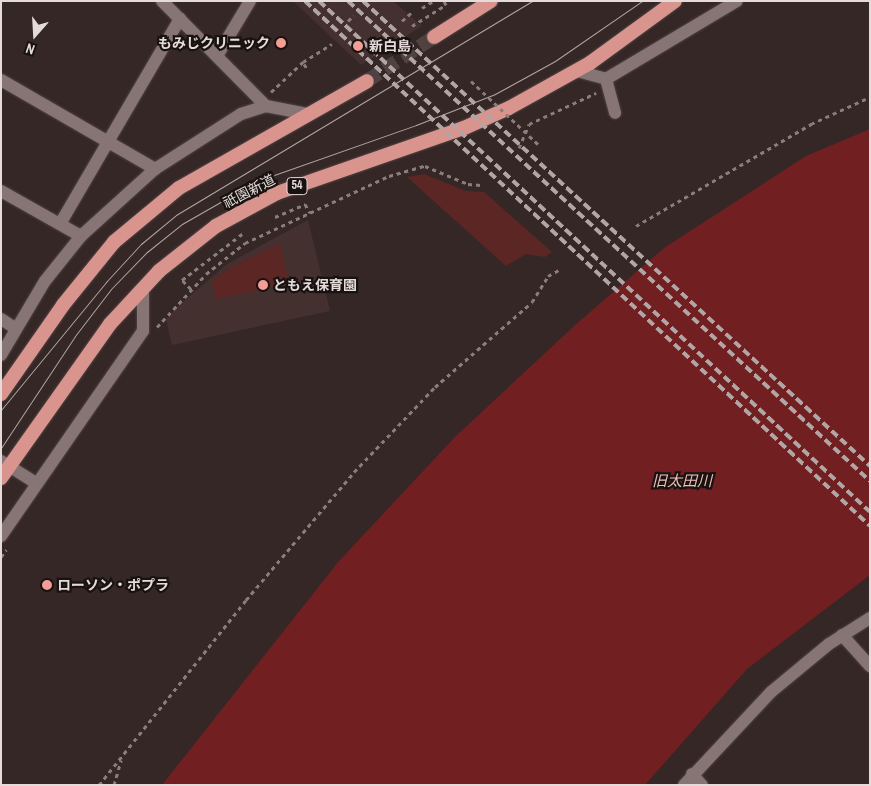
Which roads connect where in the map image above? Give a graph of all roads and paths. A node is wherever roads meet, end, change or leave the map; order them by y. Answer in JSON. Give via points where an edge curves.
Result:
{"nodes":[{"id":1,"x":162,"y":1,"type":"edge"},
{"id":2,"x":250,"y":1,"type":"edge"},
{"id":3,"x":433,"y":1,"type":"edge"},
{"id":4,"x":444,"y":1,"type":"edge"},
{"id":5,"x":491,"y":1,"type":"edge"},
{"id":6,"x":675,"y":1,"type":"edge"},
{"id":7,"x":737,"y":1,"type":"edge"},
{"id":8,"x":422,"y":8,"type":"dead end"},
{"id":9,"x":412,"y":12,"type":"dead end"},
{"id":10,"x":354,"y":15,"type":"dead end"},
{"id":11,"x":180,"y":18,"type":"junction"},
{"id":12,"x":348,"y":21,"type":"dead end"},
{"id":13,"x":402,"y":21,"type":"dead end"},
{"id":14,"x":412,"y":26,"type":"dead end"},
{"id":15,"x":434,"y":38,"type":"tunnel mouth"},
{"id":16,"x":332,"y":44,"type":"dead end"},
{"id":17,"x":217,"y":56,"type":"junction"},
{"id":18,"x":304,"y":64,"type":"junction"},
{"id":19,"x":308,"y":70,"type":"dead end"},
{"id":20,"x":577,"y":71,"type":"junction"},
{"id":21,"x":1,"y":80,"type":"edge"},
{"id":22,"x":366,"y":81,"type":"tunnel mouth"},
{"id":23,"x":471,"y":81,"type":"dead end"},
{"id":24,"x":604,"y":85,"type":"junction"},
{"id":25,"x":870,"y":97,"type":"edge"},
{"id":26,"x":265,"y":101,"type":"junction"},
{"id":27,"x":307,"y":114,"type":"junction"},
{"id":28,"x":615,"y":114,"type":"dead end"},
{"id":29,"x":108,"y":142,"type":"junction"},
{"id":30,"x":541,"y":147,"type":"dead end"},
{"id":31,"x":519,"y":148,"type":"dead end"},
{"id":32,"x":155,"y":170,"type":"junction"},
{"id":33,"x":481,"y":185,"type":"dead end"},
{"id":34,"x":1,"y":191,"type":"edge"},
{"id":35,"x":310,"y":213,"type":"junction"},
{"id":36,"x":275,"y":217,"type":"dead end"},
{"id":37,"x":60,"y":224,"type":"junction"},
{"id":38,"x":636,"y":226,"type":"dead end"},
{"id":39,"x":242,"y":234,"type":"dead end"},
{"id":40,"x":81,"y":236,"type":"junction"},
{"id":41,"x":559,"y":270,"type":"dead end"},
{"id":42,"x":143,"y":288,"type":"junction"},
{"id":43,"x":191,"y":289,"type":"junction"},
{"id":44,"x":1,"y":319,"type":"edge"},
{"id":45,"x":15,"y":328,"type":"junction"},
{"id":46,"x":148,"y":332,"type":"junction"},
{"id":47,"x":1,"y":355,"type":"edge"},
{"id":48,"x":1,"y":394,"type":"edge"},
{"id":49,"x":5,"y":464,"type":"edge"},
{"id":50,"x":1,"y":478,"type":"edge"},
{"id":51,"x":36,"y":482,"type":"junction"},
{"id":52,"x":6,"y":539,"type":"edge"},
{"id":53,"x":1,"y":558,"type":"edge"},
{"id":54,"x":870,"y":618,"type":"edge"},
{"id":55,"x":842,"y":634,"type":"junction"},
{"id":56,"x":870,"y":666,"type":"edge"},
{"id":57,"x":121,"y":757,"type":"junction"},
{"id":58,"x":692,"y":774,"type":"junction"},
{"id":59,"x":100,"y":785,"type":"edge"},
{"id":60,"x":114,"y":785,"type":"edge"},
{"id":61,"x":684,"y":785,"type":"edge"},
{"id":62,"x":702,"y":785,"type":"edge"}],
"edges":[{"from":1,"to":11,"type":"street"},
{"from":2,"to":17,"type":"street"},
{"from":3,"to":8,"type":"path"},
{"from":4,"to":14,"type":"path","via":[[446,5]]},
{"from":5,"to":15,"type":"highway"},
{"from":6,"to":20,"type":"highway","name":"祇園新道","number":"54"},
{"from":7,"to":24,"type":"street"},
{"from":9,"to":13,"type":"path"},
{"from":10,"to":12,"type":"path"},
{"from":11,"to":17,"type":"street"},
{"from":11,"to":29,"type":"street"},
{"from":16,"to":18,"type":"path"},
{"from":17,"to":26,"type":"street"},
{"from":18,"to":19,"type":"path"},
{"from":18,"to":26,"type":"path"},
{"from":20,"to":24,"type":"street"},
{"from":20,"to":42,"type":"highway","name":"祇園新道","number":"54","via":[[464,128],[277,193],[216,226]]},
{"from":21,"to":29,"type":"street"},
{"from":22,"to":27,"type":"highway"},
{"from":23,"to":30,"type":"path","bridge":true},
{"from":24,"to":28,"type":"street"},
{"from":24,"to":31,"type":"path","via":[[529,124]]},
{"from":25,"to":38,"type":"path","via":[[811,124]]},
{"from":26,"to":27,"type":"street"},
{"from":26,"to":32,"type":"street"},
{"from":27,"to":48,"type":"highway","via":[[179,188],[114,242],[63,304]]},
{"from":29,"to":32,"type":"street"},
{"from":29,"to":37,"type":"street"},
{"from":32,"to":40,"type":"street"},
{"from":33,"to":35,"type":"path","via":[[468,184],[425,166],[389,176]]},
{"from":34,"to":37,"type":"street"},
{"from":35,"to":36,"type":"path","via":[[305,204]]},
{"from":35,"to":43,"type":"path","via":[[245,243]]},
{"from":37,"to":40,"type":"street"},
{"from":39,"to":43,"type":"path","via":[[182,280]]},
{"from":40,"to":45,"type":"street","via":[[45,281]]},
{"from":41,"to":57,"type":"path","via":[[548,276],[532,302],[435,387],[354,472],[246,600]]},
{"from":42,"to":46,"type":"street"},
{"from":42,"to":49,"type":"highway","name":"祇園新道","number":"54","via":[[110,324]]},
{"from":43,"to":46,"type":"path"},
{"from":44,"to":45,"type":"street"},
{"from":45,"to":47,"type":"street"},
{"from":46,"to":51,"type":"street"},
{"from":49,"to":50,"type":"highway","name":"祇園新道","number":"54"},
{"from":49,"to":51,"type":"street"},
{"from":51,"to":52,"type":"street"},
{"from":52,"to":53,"type":"path"},
{"from":54,"to":55,"type":"street"},
{"from":55,"to":56,"type":"street"},
{"from":55,"to":58,"type":"street","via":[[771,692]]},
{"from":57,"to":59,"type":"path"},
{"from":57,"to":60,"type":"path"},
{"from":58,"to":61,"type":"street"},
{"from":58,"to":62,"type":"street"}]}
